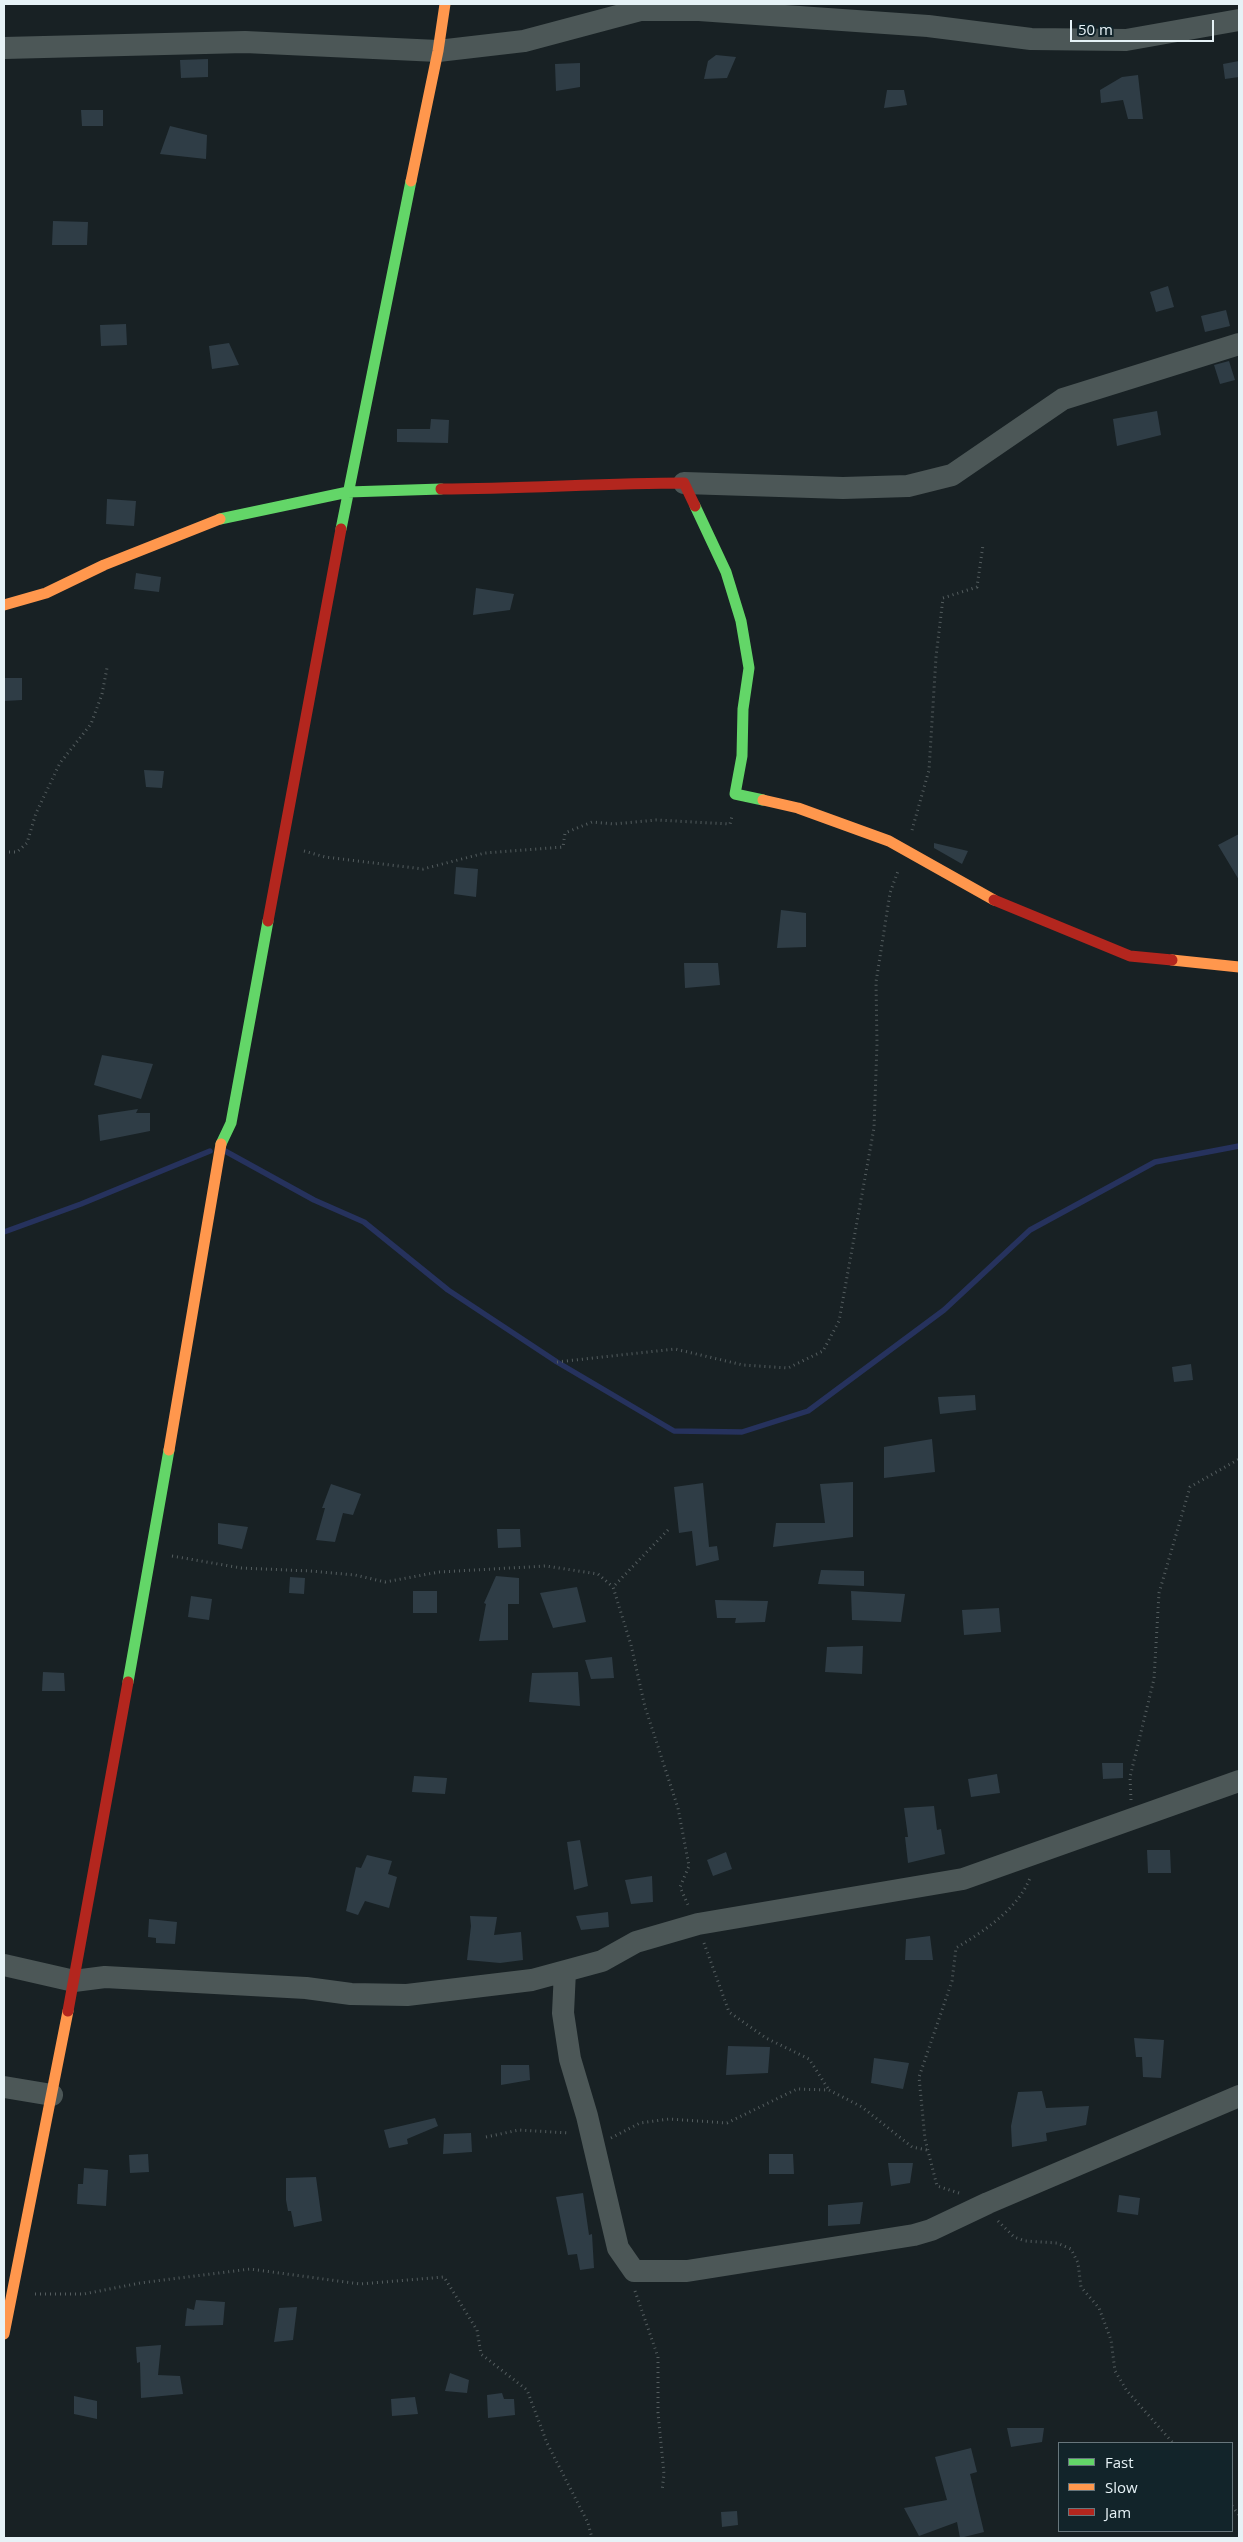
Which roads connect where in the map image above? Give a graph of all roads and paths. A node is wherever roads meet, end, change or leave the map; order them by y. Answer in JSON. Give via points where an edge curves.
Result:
{"nodes":[{"id":1,"x":446,"y":4,"type":"edge"},
{"id":2,"x":1239,"y":20,"type":"edge"},
{"id":3,"x":4,"y":48,"type":"edge"},
{"id":4,"x":438,"y":51,"type":"junction"},
{"id":5,"x":1239,"y":344,"type":"edge"},
{"id":6,"x":684,"y":484,"type":"junction"},
{"id":7,"x":348,"y":492,"type":"junction"},
{"id":8,"x":983,"y":545,"type":"dead end"},
{"id":9,"x":4,"y":605,"type":"edge"},
{"id":10,"x":107,"y":668,"type":"dead end"},
{"id":11,"x":734,"y":794,"type":"junction"},
{"id":12,"x":281,"y":850,"type":"junction"},
{"id":13,"x":906,"y":850,"type":"junction"},
{"id":14,"x":4,"y":852,"type":"edge"},
{"id":15,"x":1239,"y":967,"type":"edge"},
{"id":16,"x":557,"y":1362,"type":"dead end"},
{"id":17,"x":1239,"y":1459,"type":"edge"},
{"id":18,"x":668,"y":1530,"type":"dead end"},
{"id":19,"x":152,"y":1553,"type":"junction"},
{"id":20,"x":613,"y":1587,"type":"junction"},
{"id":21,"x":1239,"y":1781,"type":"edge"},
{"id":22,"x":1132,"y":1821,"type":"junction"},
{"id":23,"x":1032,"y":1873,"type":"dead end"},
{"id":24,"x":698,"y":1924,"type":"junction"},
{"id":25,"x":4,"y":1965,"type":"edge"},
{"id":26,"x":565,"y":1971,"type":"junction"},
{"id":27,"x":74,"y":1981,"type":"junction"},
{"id":28,"x":4,"y":2087,"type":"edge"},
{"id":29,"x":830,"y":2090,"type":"junction"},
{"id":30,"x":52,"y":2095,"type":"junction"},
{"id":31,"x":1239,"y":2096,"type":"edge"},
{"id":32,"x":703,"y":2122,"type":"dead end"},
{"id":33,"x":927,"y":2150,"type":"junction"},
{"id":34,"x":988,"y":2203,"type":"junction"},
{"id":35,"x":635,"y":2284,"type":"dead end"},
{"id":36,"x":12,"y":2293,"type":"junction"},
{"id":37,"x":4,"y":2334,"type":"edge"},
{"id":38,"x":1172,"y":2442,"type":"edge"},
{"id":39,"x":662,"y":2491,"type":"dead end"},
{"id":40,"x":592,"y":2538,"type":"edge"}],
"edges":[{"from":1,"to":4,"type":"street"},
{"from":2,"to":4,"type":"street","via":[[1126,40],[1031,39],[888,24],[699,10],[640,10],[524,41]]},
{"from":3,"to":4,"type":"street","via":[[244,42]]},
{"from":4,"to":7,"type":"street"},
{"from":5,"to":6,"type":"street","via":[[1063,399],[952,475],[917,484],[843,488]]},
{"from":6,"to":7,"type":"street"},
{"from":6,"to":11,"type":"street","via":[[726,572],[741,621],[749,668],[743,709],[742,756]]},
{"from":7,"to":9,"type":"street","via":[[218,519],[46,592]]},
{"from":7,"to":12,"type":"street"},
{"from":8,"to":13,"type":"path","via":[[976,587],[943,598],[929,770]]},
{"from":10,"to":14,"type":"path","via":[[91,724],[60,763],[36,813],[27,843],[17,852]]},
{"from":11,"to":12,"type":"path","via":[[730,824],[656,820],[614,824],[592,822],[565,833],[563,847],[486,853],[423,869],[325,857],[300,849]]},
{"from":11,"to":13,"type":"street","via":[[798,808]]},
{"from":12,"to":19,"type":"street","via":[[231,1124],[219,1148]]},
{"from":13,"to":15,"type":"street","via":[[992,899],[1130,956]]},
{"from":13,"to":16,"type":"path","via":[[890,893],[876,982],[874,1128],[839,1322],[823,1351],[788,1368],[743,1365],[675,1349]]},
{"from":17,"to":22,"type":"path","via":[[1190,1487],[1159,1593],[1154,1679],[1130,1777]]},
{"from":18,"to":20,"type":"path"},
{"from":19,"to":20,"type":"path","via":[[241,1568],[356,1575],[385,1582],[439,1572],[546,1566],[598,1574]]},
{"from":19,"to":27,"type":"street"},
{"from":20,"to":24,"type":"path","via":[[645,1708],[678,1808],[690,1866],[680,1887]]},
{"from":21,"to":22,"type":"street"},
{"from":22,"to":24,"type":"street","via":[[964,1879]]},
{"from":23,"to":33,"type":"path","via":[[1026,1889],[988,1930],[956,1948],[952,1981],[919,2077]]},
{"from":24,"to":26,"type":"street","via":[[636,1942],[602,1960]]},
{"from":24,"to":29,"type":"path","via":[[729,2012],[766,2038],[809,2059]]},
{"from":25,"to":27,"type":"street"},
{"from":26,"to":27,"type":"street","via":[[532,1980],[407,1995],[105,1977]]},
{"from":26,"to":34,"type":"street","via":[[563,2013],[570,2058],[618,2248],[634,2271],[687,2271],[914,2235]]},
{"from":27,"to":30,"type":"street"},
{"from":28,"to":30,"type":"street"},
{"from":29,"to":32,"type":"path","via":[[797,2089],[727,2123]]},
{"from":29,"to":33,"type":"path","via":[[862,2107],[912,2147]]},
{"from":30,"to":36,"type":"street"},
{"from":31,"to":34,"type":"street"},
{"from":33,"to":34,"type":"path","via":[[937,2186]]},
{"from":34,"to":38,"type":"path","via":[[993,2214],[1014,2237],[1057,2243],[1071,2249],[1078,2263],[1081,2287],[1099,2308],[1111,2340],[1115,2370],[1127,2391]]},
{"from":35,"to":39,"type":"path","via":[[658,2357],[658,2414],[664,2474]]},
{"from":36,"to":37,"type":"street"},
{"from":36,"to":40,"type":"path","via":[[84,2294],[140,2283],[250,2269],[360,2284],[444,2277],[477,2330],[480,2354],[527,2390],[546,2443],[588,2523]]}]}
